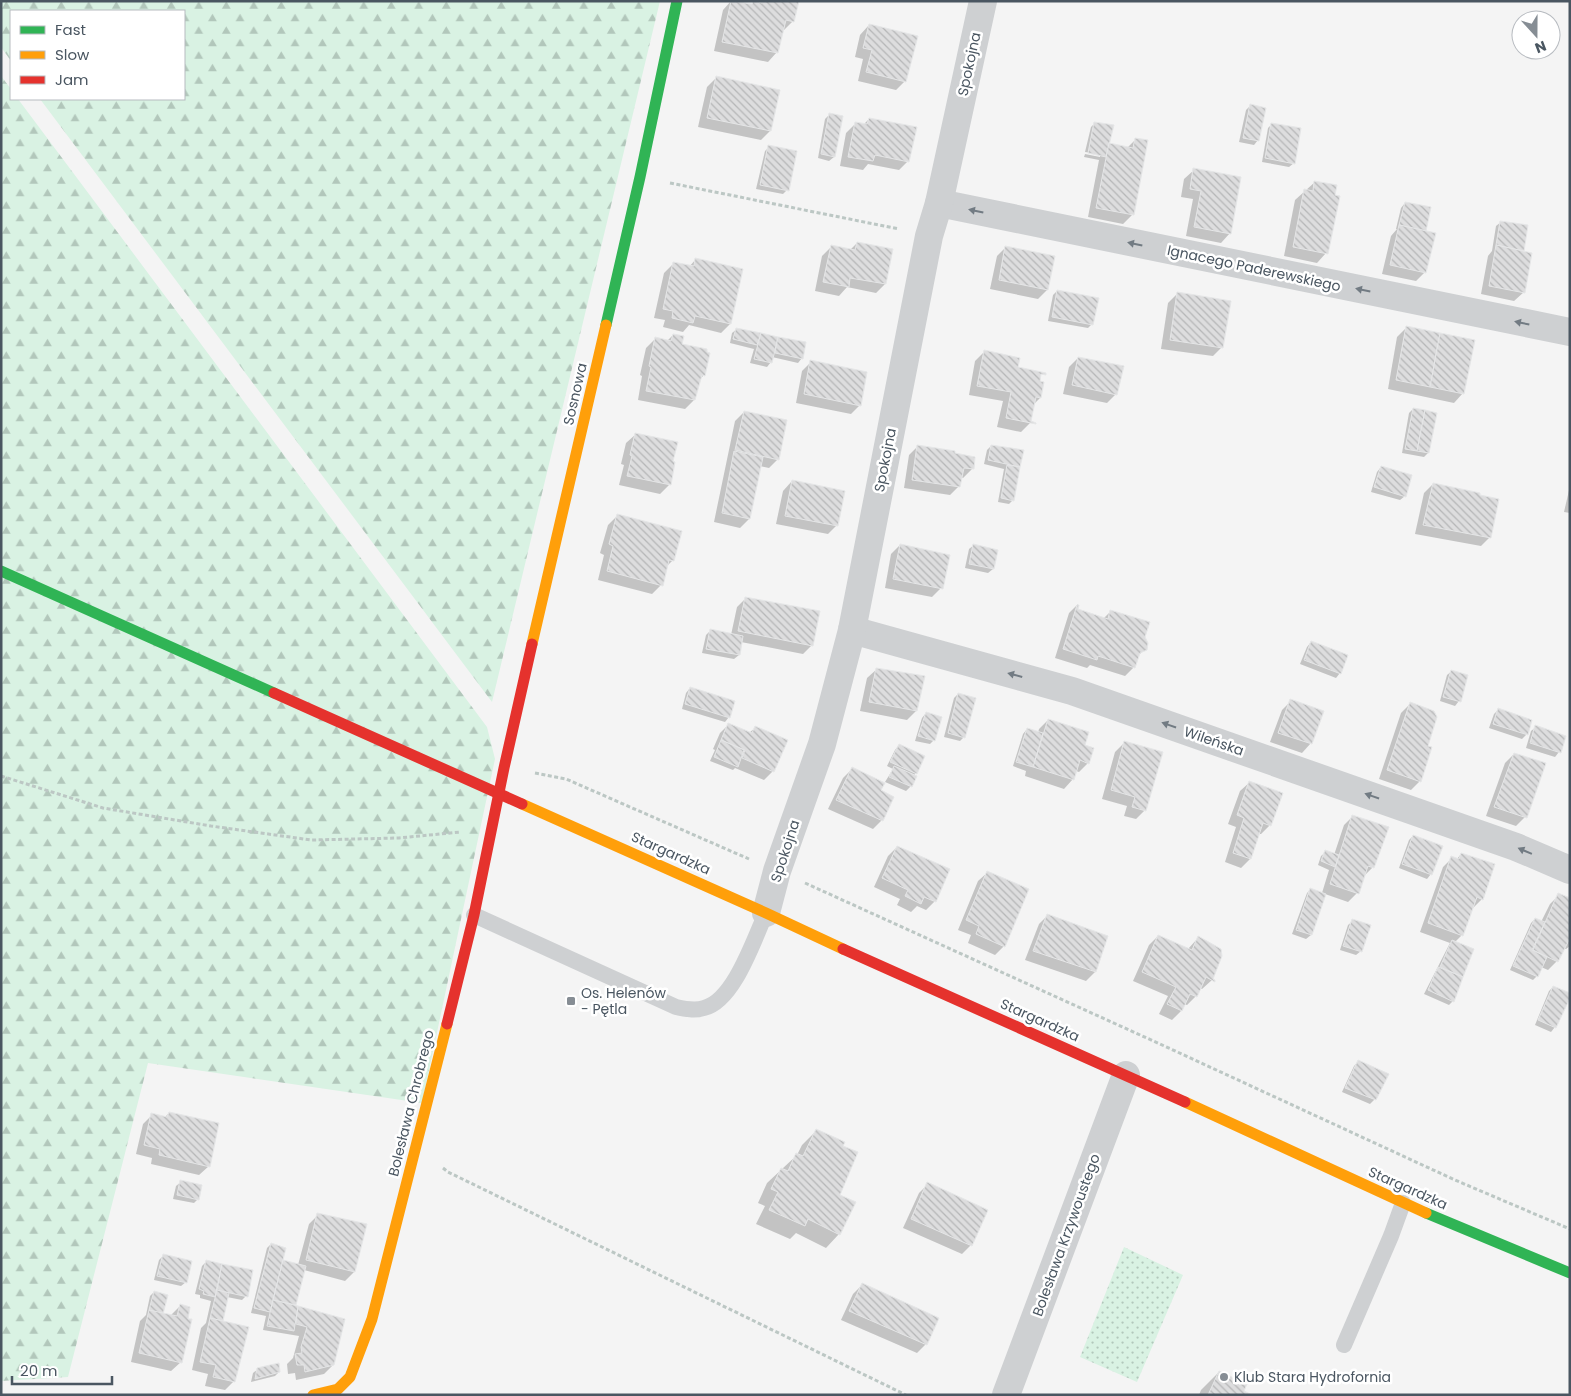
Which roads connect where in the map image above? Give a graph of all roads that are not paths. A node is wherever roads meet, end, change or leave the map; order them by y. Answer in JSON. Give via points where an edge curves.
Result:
{"nodes":[{"id":1,"x":678,"y":1,"type":"edge"},
{"id":2,"x":982,"y":1,"type":"edge"},
{"id":3,"x":939,"y":203,"type":"junction"},
{"id":4,"x":1570,"y":332,"type":"edge"},
{"id":5,"x":1,"y":571,"type":"edge"},
{"id":6,"x":852,"y":630,"type":"junction"},
{"id":7,"x":498,"y":792,"type":"junction"},
{"id":8,"x":1570,"y":870,"type":"edge"},
{"id":9,"x":766,"y":912,"type":"junction"},
{"id":10,"x":474,"y":915,"type":"junction"},
{"id":11,"x":1126,"y":1075,"type":"junction"},
{"id":12,"x":1403,"y":1203,"type":"junction"},
{"id":13,"x":1570,"y":1273,"type":"edge"},
{"id":14,"x":1344,"y":1344,"type":"dead end"},
{"id":15,"x":337,"y":1392,"type":"edge"},
{"id":16,"x":313,"y":1395,"type":"edge"},
{"id":17,"x":1006,"y":1395,"type":"edge"}],
"edges":[{"from":1,"to":7,"type":"street","name":"Sosnowa"},
{"from":2,"to":3,"type":"street","name":"Spokojna"},
{"from":4,"to":3,"type":"street","name":"Ignacego Paderewskiego","one_way":true},
{"from":3,"to":6,"type":"street","name":"Spokojna","via":[[929,236]]},
{"from":5,"to":7,"type":"street","name":"Stargardzka"},
{"from":8,"to":6,"type":"street","name":"Wileńska","one_way":true,"via":[[1507,844],[1072,690]]},
{"from":6,"to":9,"type":"street","name":"Spokojna","via":[[822,744],[777,871]]},
{"from":7,"to":9,"type":"street","name":"Stargardzka"},
{"from":7,"to":10,"type":"street","name":"Bolesława Chrobrego"},
{"from":9,"to":10,"type":"lane","via":[[732,986],[717,1002],[690,1010],[676,1007]]},
{"from":9,"to":11,"type":"street","name":"Stargardzka","via":[[835,946]]},
{"from":10,"to":15,"type":"street","name":"Bolesława Chrobrego","via":[[372,1319],[350,1377]]},
{"from":11,"to":12,"type":"street","name":"Stargardzka"},
{"from":11,"to":17,"type":"street","name":"Bolesława Krzywoustego"},
{"from":12,"to":13,"type":"street","name":"Stargardzka"},
{"from":12,"to":14,"type":"lane"},
{"from":15,"to":16,"type":"street","name":"Bolesława Chrobrego"}]}
